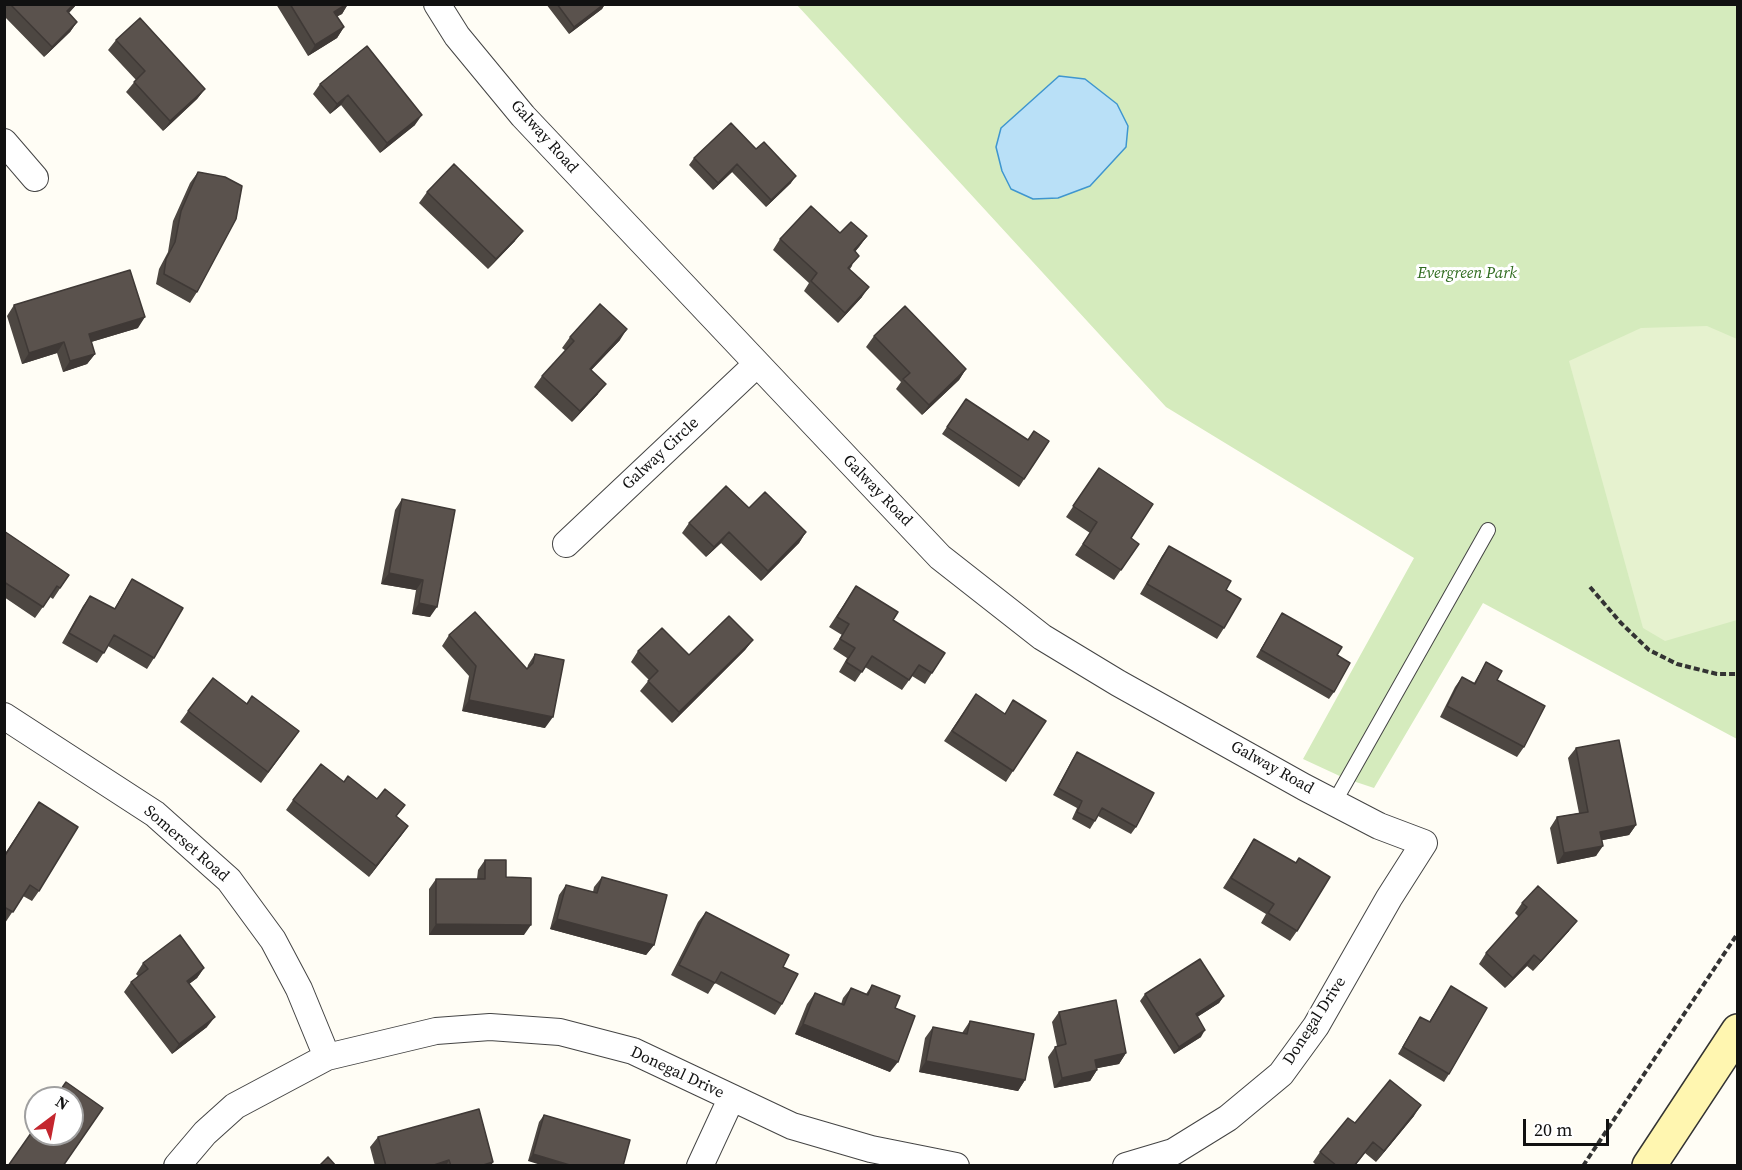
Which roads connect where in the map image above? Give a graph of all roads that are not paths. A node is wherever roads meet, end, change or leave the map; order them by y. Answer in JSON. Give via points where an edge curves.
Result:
{"nodes":[{"id":1,"x":437,"y":4,"type":"edge"},
{"id":2,"x":4,"y":142,"type":"edge"},
{"id":3,"x":35,"y":178,"type":"dead end"},
{"id":4,"x":756,"y":364,"type":"junction"},
{"id":5,"x":1488,"y":530,"type":"dead end"},
{"id":6,"x":566,"y":544,"type":"dead end"},
{"id":7,"x":4,"y":716,"type":"edge"},
{"id":8,"x":1335,"y":801,"type":"junction"},
{"id":9,"x":1424,"y":843,"type":"joint"},
{"id":10,"x":1737,"y":1031,"type":"edge"},
{"id":11,"x":327,"y":1057,"type":"junction"},
{"id":12,"x":731,"y":1099,"type":"junction"},
{"id":13,"x":177,"y":1166,"type":"edge"},
{"id":14,"x":700,"y":1166,"type":"edge"},
{"id":15,"x":956,"y":1166,"type":"edge"},
{"id":16,"x":1126,"y":1166,"type":"edge"},
{"id":17,"x":1649,"y":1166,"type":"edge"}],
"edges":[{"from":1,"to":4,"type":"street","name":"Galway Road","via":[[457,36],[523,116]]},
{"from":2,"to":3,"type":"street"},
{"from":4,"to":6,"type":"street","name":"Galway Circle"},
{"from":4,"to":8,"type":"street","name":"Galway Road","via":[[940,557],[985,594],[1042,637],[1118,683]]},
{"from":5,"to":8,"type":"lane"},
{"from":7,"to":11,"type":"street","name":"Somerset Road","via":[[155,814],[229,880],[273,940],[299,989]]},
{"from":8,"to":9,"type":"street","name":"Galway Road","via":[[1379,826]]},
{"from":9,"to":16,"type":"street","name":"Donegal Drive","via":[[1316,1026],[1281,1074],[1228,1118],[1173,1152]]},
{"from":10,"to":17,"type":"main road"},
{"from":11,"to":12,"type":"street","name":"Donegal Drive","via":[[436,1031],[490,1027],[560,1032],[633,1051]]},
{"from":11,"to":13,"type":"street","name":"Donegal Drive","via":[[235,1106]]},
{"from":12,"to":14,"type":"street"},
{"from":12,"to":15,"type":"street","name":"Donegal Drive","via":[[792,1126],[871,1149]]}]}
